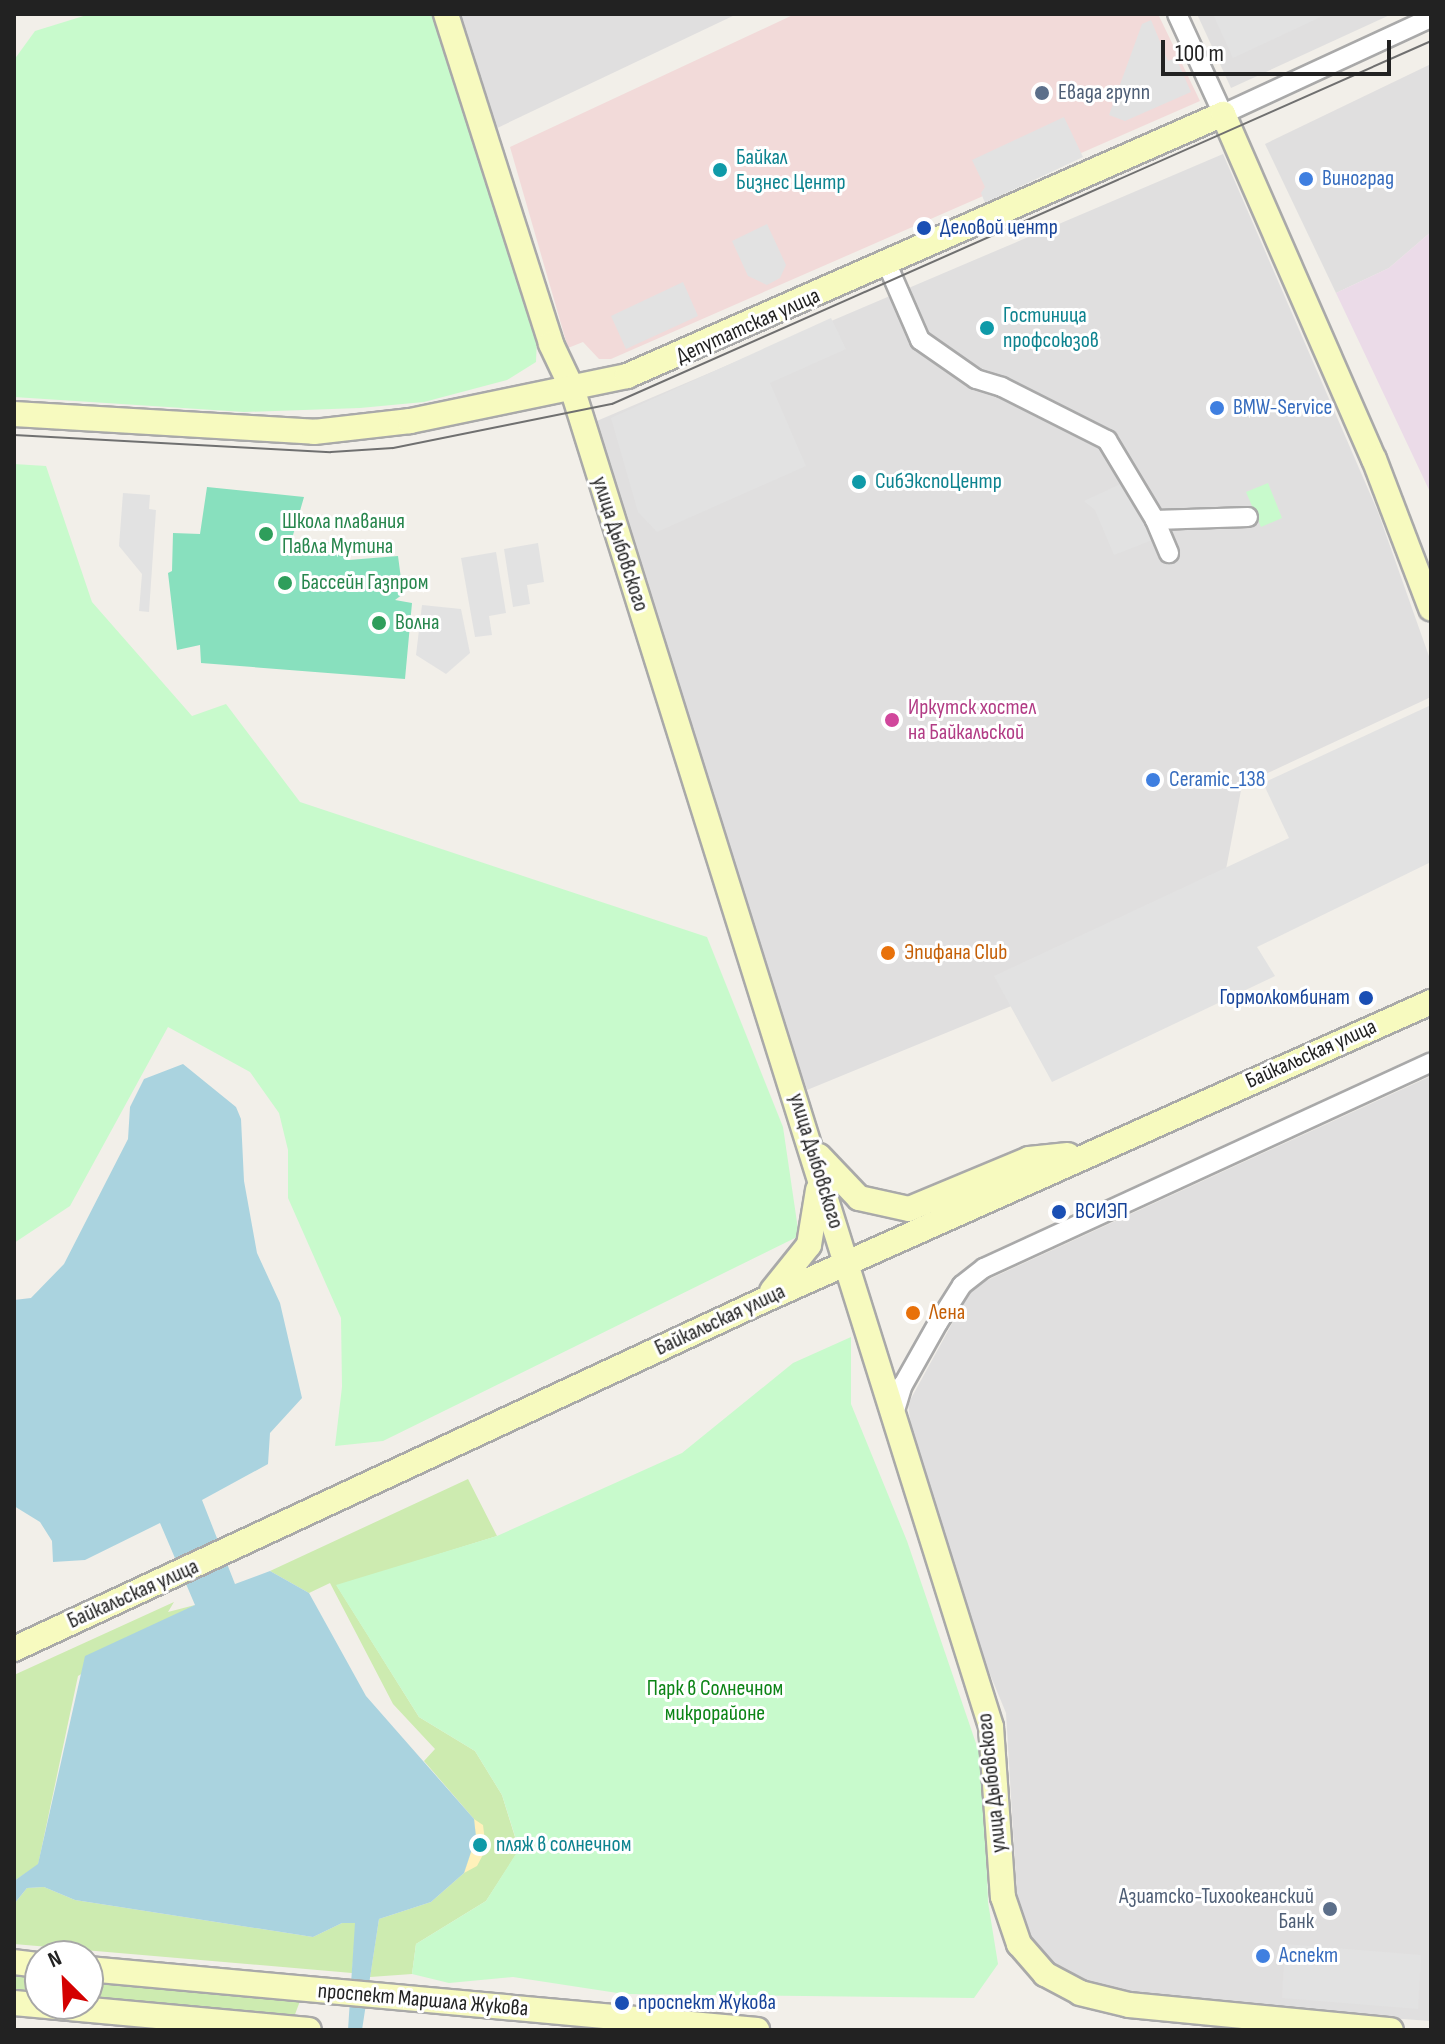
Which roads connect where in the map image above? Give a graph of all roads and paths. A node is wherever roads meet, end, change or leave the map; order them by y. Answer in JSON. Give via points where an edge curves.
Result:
{"nodes":[{"id":1,"x":446,"y":14,"type":"edge"},
{"id":2,"x":1177,"y":14,"type":"edge"},
{"id":3,"x":1431,"y":18,"type":"edge"},
{"id":4,"x":1223,"y":114,"type":"junction"},
{"id":5,"x":887,"y":264,"type":"junction"},
{"id":6,"x":572,"y":388,"type":"junction"},
{"id":7,"x":14,"y":414,"type":"edge"},
{"id":8,"x":1248,"y":517,"type":"dead end"},
{"id":9,"x":1155,"y":520,"type":"junction"},
{"id":10,"x":1169,"y":553,"type":"dead end"},
{"id":11,"x":1431,"y":608,"type":"edge"},
{"id":12,"x":1431,"y":1002,"type":"edge"},
{"id":13,"x":1431,"y":1062,"type":"edge"},
{"id":14,"x":1087,"y":1153,"type":"junction"},
{"id":15,"x":816,"y":1158,"type":"junction"},
{"id":16,"x":846,"y":1263,"type":"junction"},
{"id":17,"x":762,"y":1301,"type":"junction"},
{"id":18,"x":892,"y":1420,"type":"junction"},
{"id":19,"x":14,"y":1649,"type":"edge"},
{"id":20,"x":104,"y":1971,"type":"edge"},
{"id":21,"x":14,"y":2003,"type":"edge"},
{"id":22,"x":1174,"y":2022,"type":"edge"},
{"id":23,"x":308,"y":2030,"type":"edge"},
{"id":24,"x":757,"y":2030,"type":"edge"},
{"id":25,"x":1391,"y":2030,"type":"edge"}],
"edges":[{"from":1,"to":6,"type":"main road","name":"улица Дыбовского","via":[[551,344]]},
{"from":2,"to":4,"type":"street"},
{"from":3,"to":4,"type":"street","name":"Депутатская улица"},
{"from":4,"to":5,"type":"main road","name":"Депутатская улица"},
{"from":4,"to":11,"type":"main road","via":[[1369,446]]},
{"from":5,"to":6,"type":"main road","name":"Депутатская улица","via":[[651,368]]},
{"from":5,"to":9,"type":"street","via":[[920,340],[976,379],[1107,440]]},
{"from":6,"to":7,"type":"main road","name":"Депутатская улица","via":[[410,421],[314,432]]},
{"from":6,"to":15,"type":"main road","name":"улица Дыбовского"},
{"from":8,"to":9,"type":"street"},
{"from":9,"to":10,"type":"street"},
{"from":12,"to":14,"type":"main road","name":"Байкальская улица"},
{"from":13,"to":18,"type":"street","via":[[984,1268],[962,1285],[938,1323],[903,1385]]},
{"from":14,"to":15,"type":"main road","via":[[1029,1159],[909,1209],[859,1198]]},
{"from":14,"to":16,"type":"main road","name":"Байкальская улица"},
{"from":15,"to":16,"type":"main road","name":"улица Дыбовского"},
{"from":15,"to":17,"type":"main road","via":[[809,1245]]},
{"from":16,"to":17,"type":"main road","name":"Байкальская улица"},
{"from":16,"to":18,"type":"main road","name":"улица Дыбовского"},
{"from":17,"to":19,"type":"main road","name":"Байкальская улица"},
{"from":18,"to":22,"type":"main road","name":"улица Дыбовского","via":[[991,1727],[1003,1897],[1019,1944],[1045,1974],[1080,1993]]},
{"from":20,"to":24,"type":"main road","name":"проспект Маршала Жукова"},
{"from":21,"to":23,"type":"main road","name":"проспект Маршала Жукова"},
{"from":22,"to":25,"type":"main road","name":"улица Дыбовского"}]}
